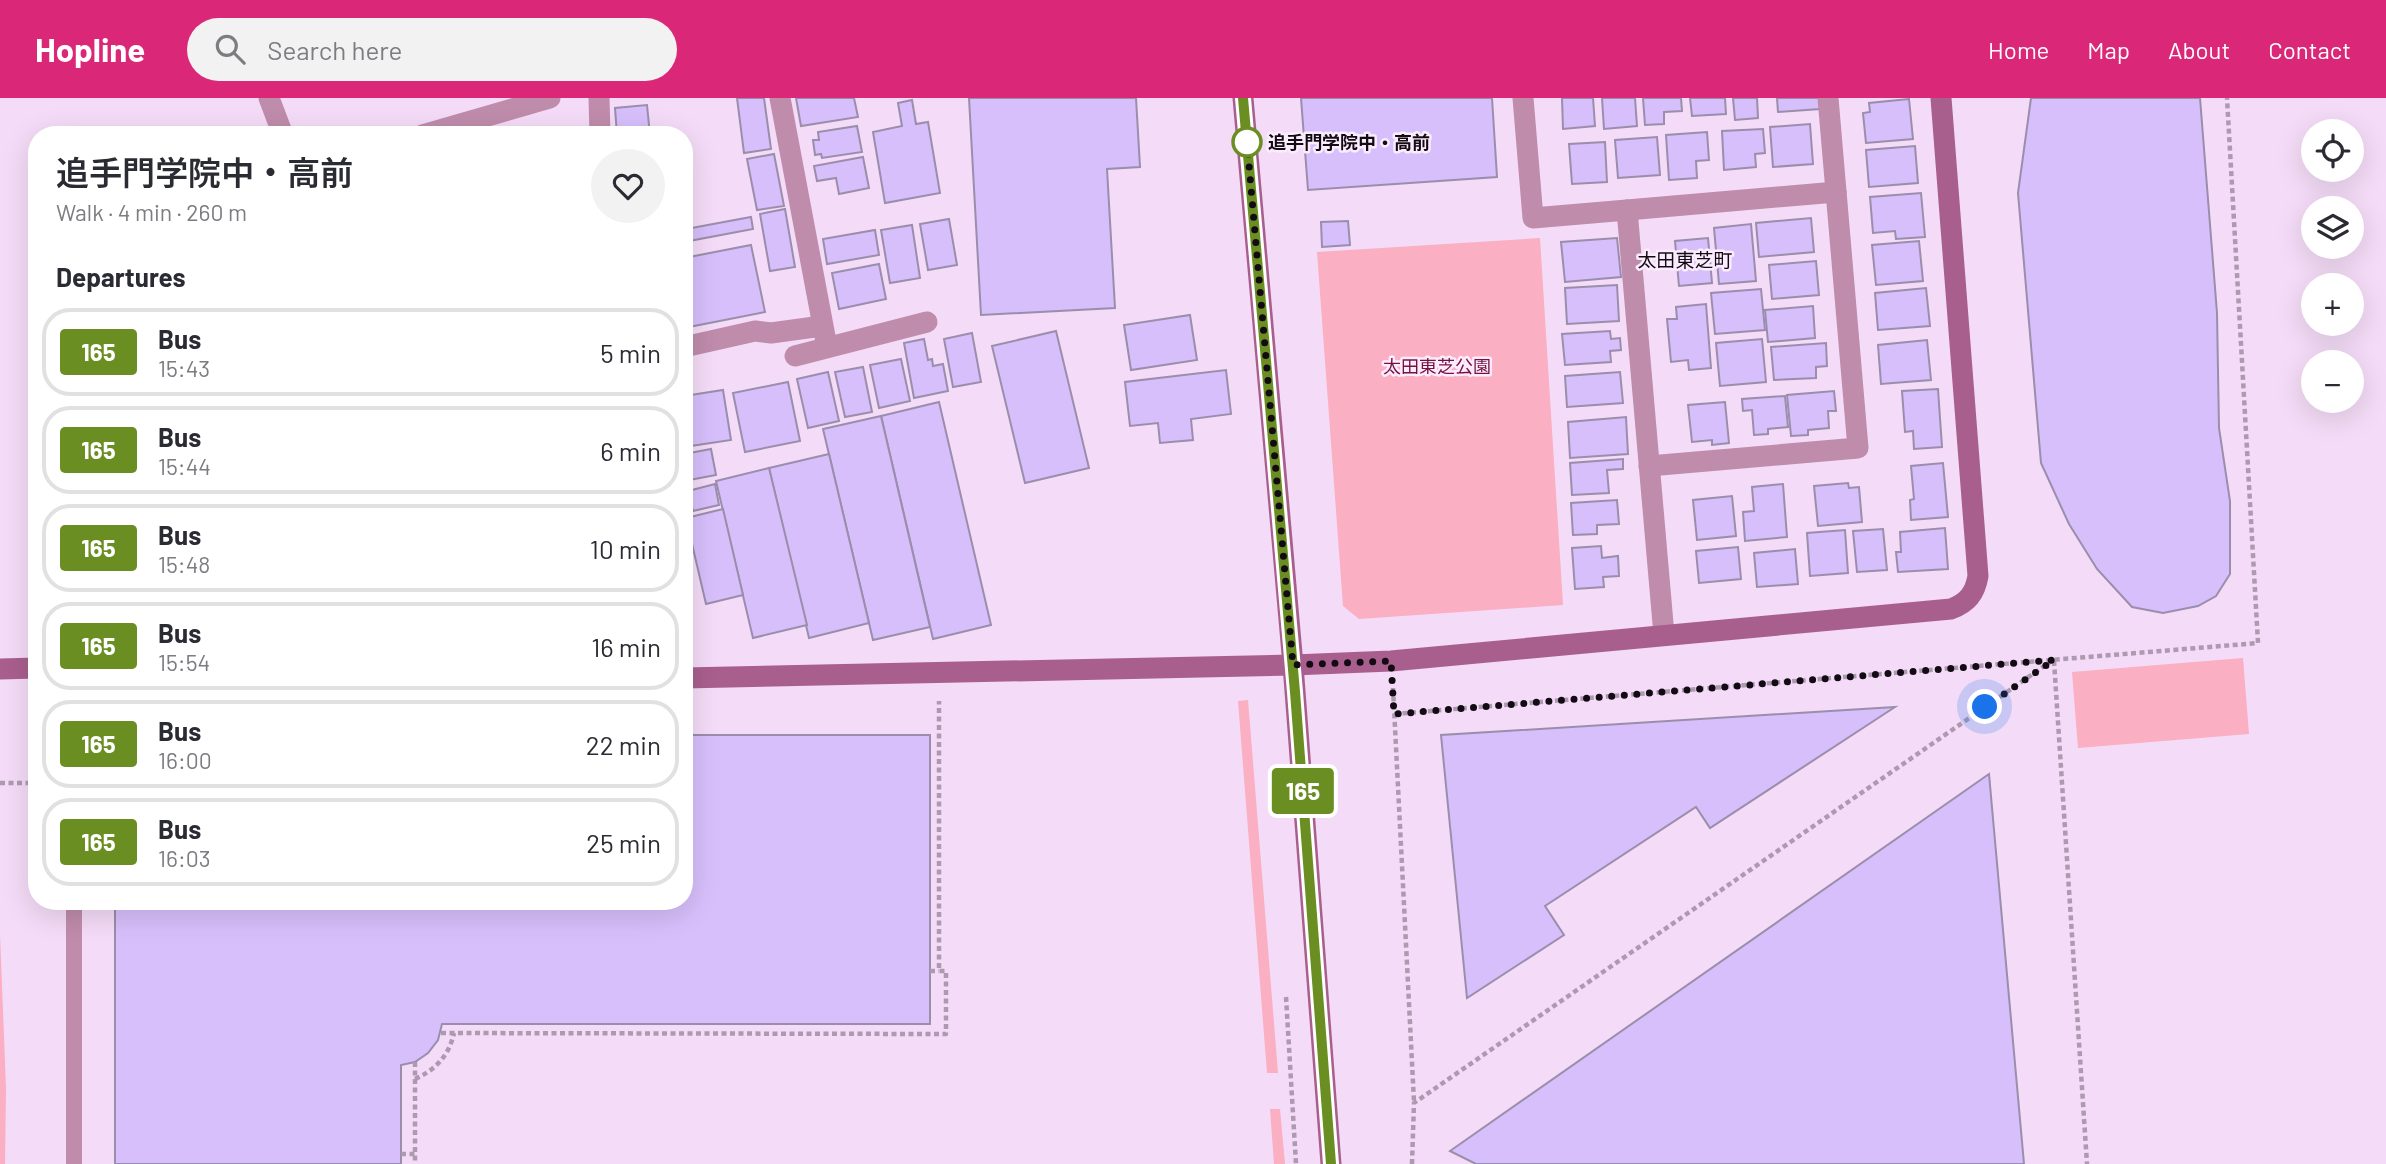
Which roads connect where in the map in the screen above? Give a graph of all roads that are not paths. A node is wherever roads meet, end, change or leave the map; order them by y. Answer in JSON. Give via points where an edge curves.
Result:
{"nodes":[{"id":1,"x":269,"y":98,"type":"edge"},
{"id":2,"x":550,"y":98,"type":"edge"},
{"id":3,"x":599,"y":98,"type":"edge"},
{"id":4,"x":780,"y":98,"type":"edge"},
{"id":5,"x":1243,"y":98,"type":"edge"},
{"id":6,"x":1523,"y":98,"type":"edge"},
{"id":7,"x":1828,"y":98,"type":"edge"},
{"id":8,"x":1941,"y":98,"type":"edge"},
{"id":9,"x":280,"y":126,"type":"edge"},
{"id":10,"x":453,"y":126,"type":"edge"},
{"id":11,"x":600,"y":126,"type":"edge"},
{"id":12,"x":1836,"y":192,"type":"junction"},
{"id":13,"x":1627,"y":210,"type":"junction"},
{"id":14,"x":927,"y":322,"type":"dead end"},
{"id":15,"x":824,"y":336,"type":"junction"},
{"id":16,"x":693,"y":345,"type":"edge"},
{"id":17,"x":795,"y":356,"type":"dead end"},
{"id":18,"x":1649,"y":466,"type":"junction"},
{"id":19,"x":1664,"y":635,"type":"junction"},
{"id":20,"x":1293,"y":665,"type":"junction"},
{"id":21,"x":28,"y":668,"type":"edge"},
{"id":22,"x":0,"y":669,"type":"edge"},
{"id":23,"x":693,"y":677,"type":"edge"},
{"id":24,"x":74,"y":910,"type":"edge"},
{"id":25,"x":74,"y":1164,"type":"edge"},
{"id":26,"x":1331,"y":1164,"type":"edge"}],
"edges":[{"from":1,"to":9,"type":"street"},
{"from":2,"to":10,"type":"street"},
{"from":3,"to":11,"type":"street"},
{"from":4,"to":15,"type":"street"},
{"from":5,"to":20,"type":"street"},
{"from":6,"to":13,"type":"street","via":[[1533,218]]},
{"from":7,"to":12,"type":"street"},
{"from":8,"to":19,"type":"street","via":[[1978,576],[1973,593],[1951,608]]},
{"from":12,"to":13,"type":"street"},
{"from":12,"to":18,"type":"street","via":[[1858,448]]},
{"from":13,"to":18,"type":"street"},
{"from":14,"to":15,"type":"street"},
{"from":15,"to":16,"type":"street","via":[[755,331]]},
{"from":15,"to":17,"type":"street"},
{"from":18,"to":19,"type":"street"},
{"from":19,"to":20,"type":"street","via":[[1391,661]]},
{"from":20,"to":23,"type":"street"},
{"from":20,"to":26,"type":"street"},
{"from":21,"to":22,"type":"street"},
{"from":24,"to":25,"type":"lane"}]}
